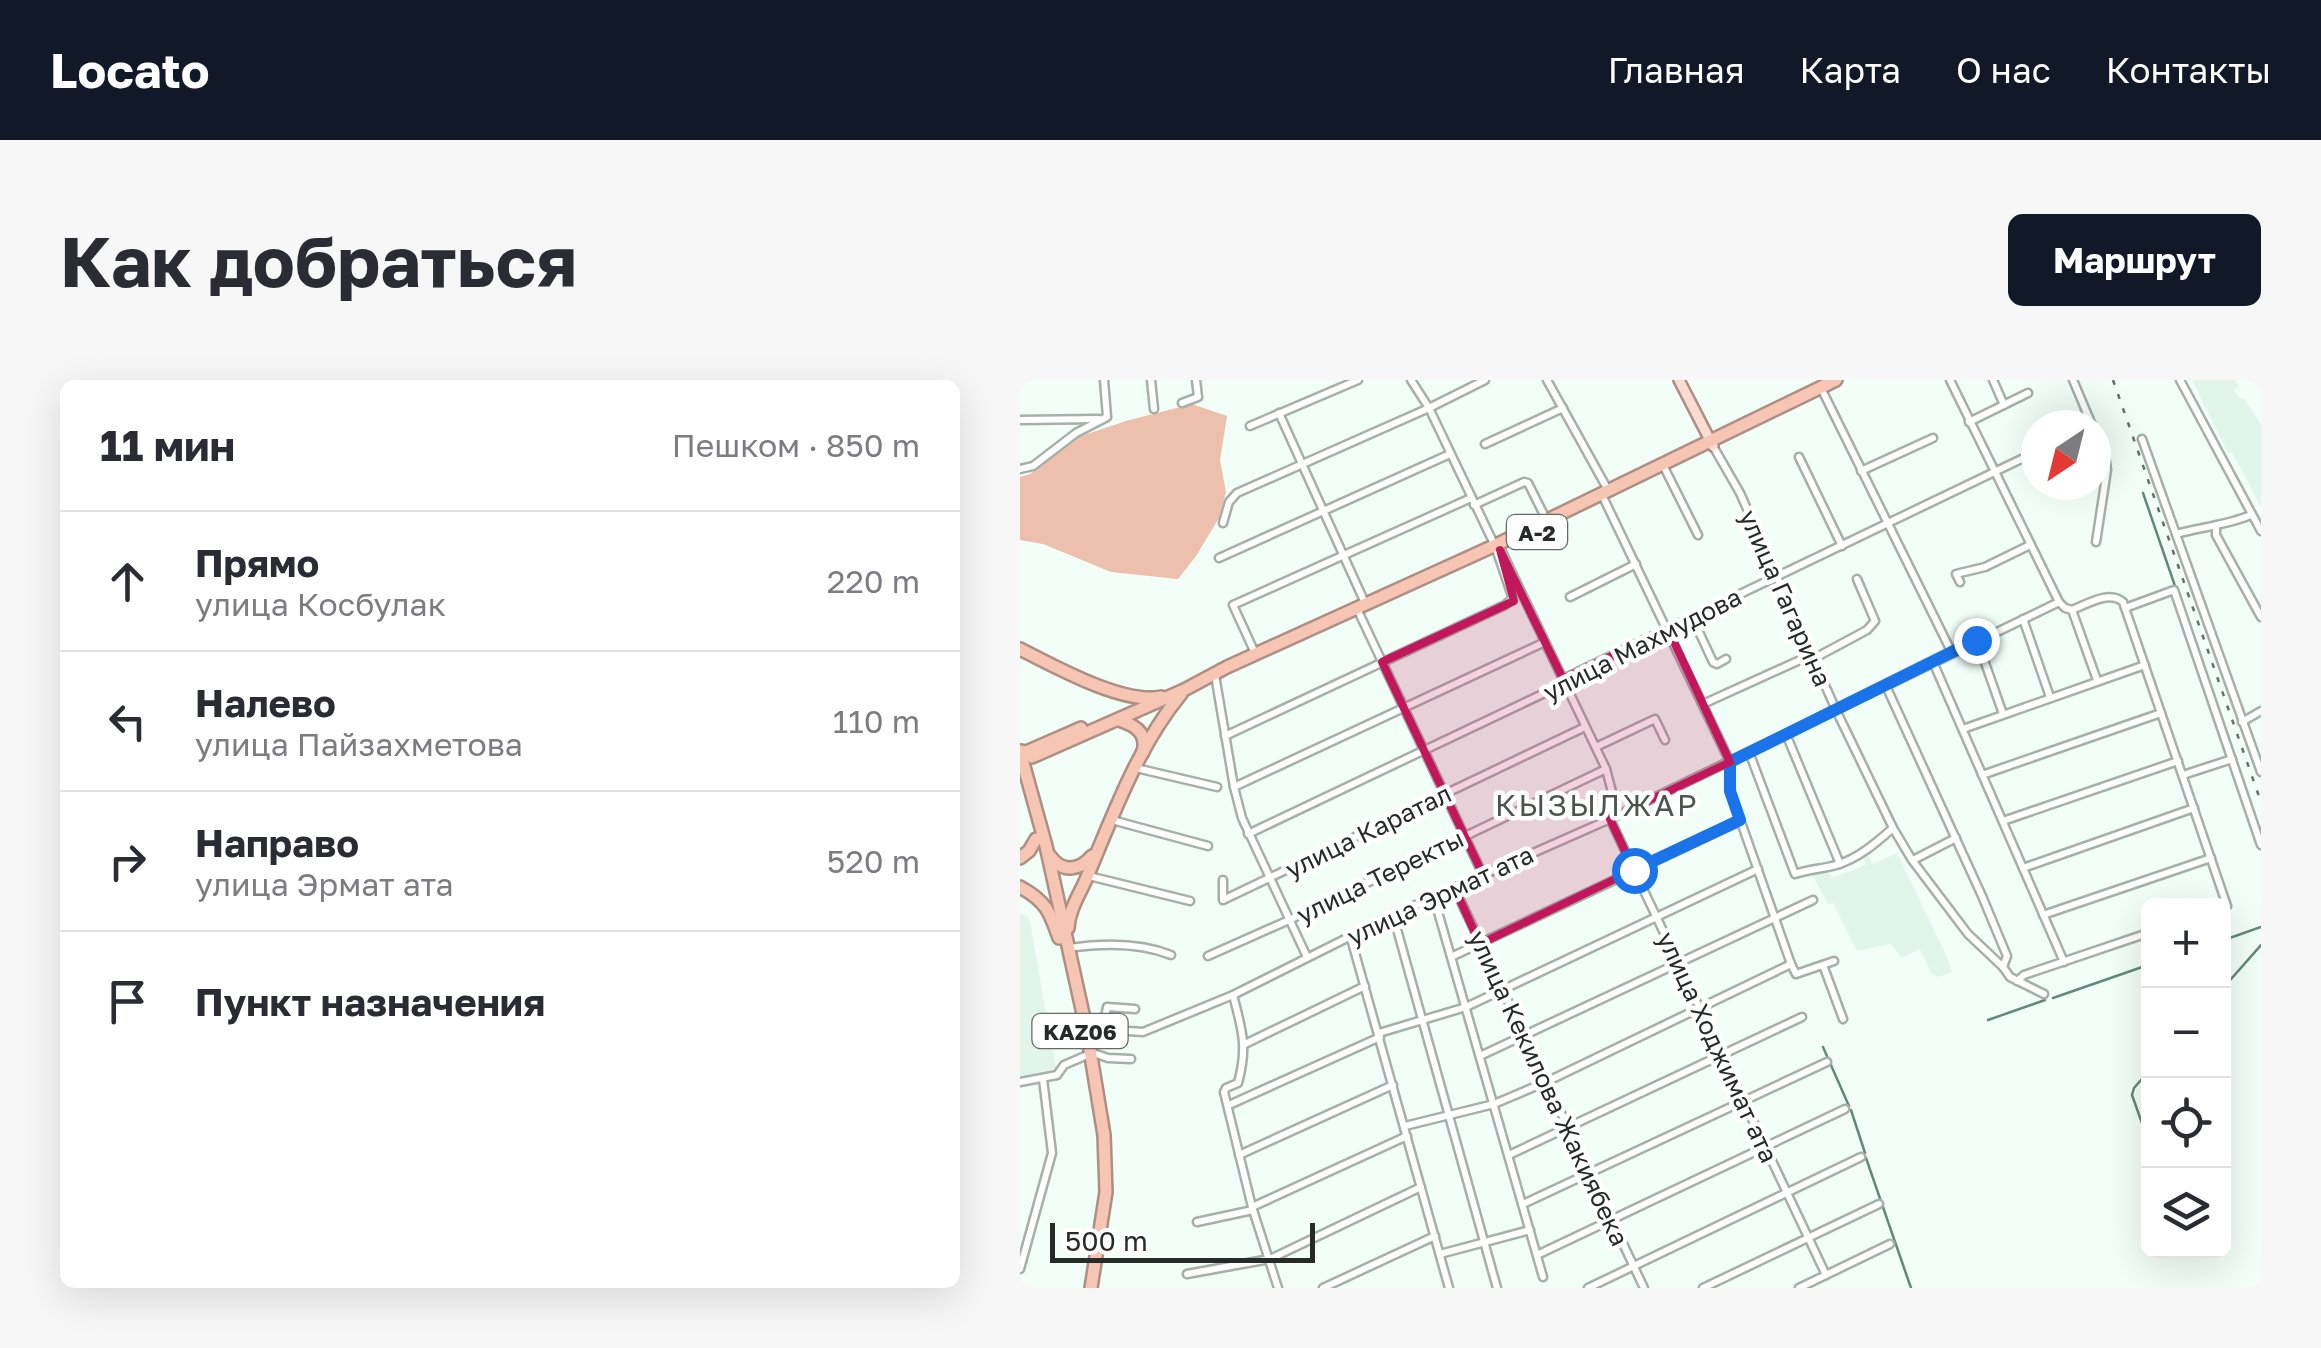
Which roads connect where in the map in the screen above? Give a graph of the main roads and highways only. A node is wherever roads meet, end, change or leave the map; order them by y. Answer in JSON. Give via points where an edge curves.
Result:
{"nodes":[{"id":1,"x":1679,"y":380,"type":"edge"},
{"id":2,"x":1836,"y":380,"type":"edge"},
{"id":3,"x":1846,"y":380,"type":"edge"},
{"id":4,"x":1820,"y":386,"type":"edge"},
{"id":5,"x":1712,"y":443,"type":"junction"},
{"id":6,"x":1606,"y":495,"type":"junction"},
{"id":7,"x":1498,"y":548,"type":"junction"},
{"id":8,"x":1362,"y":609,"type":"junction"},
{"id":9,"x":1020,"y":649,"type":"edge"},
{"id":10,"x":1237,"y":665,"type":"junction"},
{"id":11,"x":1184,"y":690,"type":"junction"},
{"id":12,"x":1133,"y":696,"type":"junction"},
{"id":13,"x":1134,"y":714,"type":"junction"},
{"id":14,"x":1119,"y":720,"type":"junction"},
{"id":15,"x":1025,"y":761,"type":"edge"},
{"id":16,"x":1138,"y":765,"type":"junction"},
{"id":17,"x":1036,"y":838,"type":"junction"},
{"id":18,"x":1098,"y":849,"type":"junction"},
{"id":19,"x":1048,"y":854,"type":"junction"},
{"id":20,"x":1020,"y":858,"type":"edge"},
{"id":21,"x":1020,"y":887,"type":"edge"},
{"id":22,"x":1065,"y":943,"type":"junction"},
{"id":23,"x":1088,"y":1054,"type":"junction"},
{"id":24,"x":1089,"y":1288,"type":"edge"}],
"edges":[{"from":1,"to":5,"type":"main road","name":"улица Гагарина"},
{"from":2,"to":4,"type":"highway","number":"A-2"},
{"from":3,"to":4,"type":"highway","number":"A-2"},
{"from":4,"to":5,"type":"highway","number":"A-2"},
{"from":5,"to":6,"type":"highway","number":"A-2"},
{"from":5,"to":6,"type":"highway","number":"A-2"},
{"from":6,"to":7,"type":"highway","number":"A-2"},
{"from":6,"to":7,"type":"highway","number":"A-2"},
{"from":7,"to":8,"type":"highway","number":"A-2"},
{"from":8,"to":10,"type":"highway","number":"A-2"},
{"from":8,"to":10,"type":"highway","number":"A-2"},
{"from":9,"to":12,"type":"highway"},
{"from":10,"to":11,"type":"highway","number":"A-2"},
{"from":11,"to":12,"type":"highway","via":[[1152,699]]},
{"from":11,"to":13,"type":"highway","number":"A-2"},
{"from":11,"to":16,"type":"highway"},
{"from":12,"to":13,"type":"highway","via":[[1139,703]]},
{"from":13,"to":14,"type":"highway"},
{"from":14,"to":15,"type":"highway"},
{"from":14,"to":16,"type":"highway","via":[[1142,734]]},
{"from":15,"to":17,"type":"highway","number":"KАZ06"},
{"from":15,"to":19,"type":"highway","number":"KАZ06"},
{"from":16,"to":18,"type":"highway"},
{"from":17,"to":20,"type":"highway"},
{"from":17,"to":22,"type":"highway","number":"KАZ06"},
{"from":18,"to":19,"type":"highway","via":[[1074,868]]},
{"from":18,"to":22,"type":"highway"},
{"from":19,"to":22,"type":"highway","number":"KАZ06"},
{"from":21,"to":22,"type":"highway","number":"KАZ06","via":[[1045,905]]},
{"from":22,"to":23,"type":"highway","number":"KАZ06"},
{"from":22,"to":23,"type":"highway","number":"KАZ06"},
{"from":23,"to":24,"type":"highway","number":"KАZ06","via":[[1102,1170]]}]}
